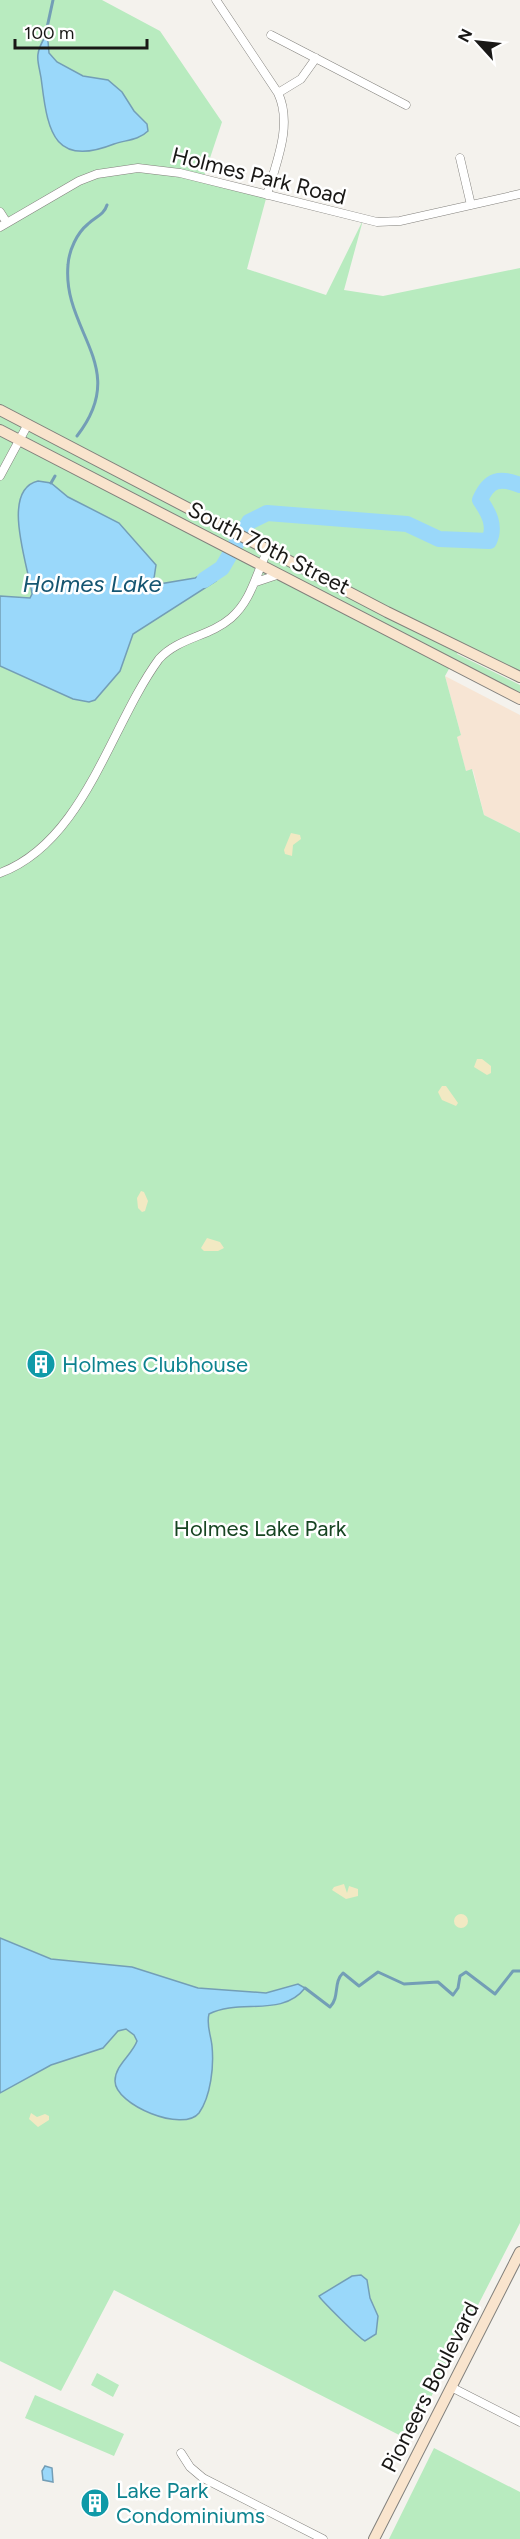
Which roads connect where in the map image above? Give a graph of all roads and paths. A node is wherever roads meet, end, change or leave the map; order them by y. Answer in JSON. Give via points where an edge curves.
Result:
{"nodes":[{"id":1,"x":216,"y":0,"type":"edge"},
{"id":2,"x":272,"y":35,"type":"dead end"},
{"id":3,"x":315,"y":58,"type":"junction"},
{"id":4,"x":278,"y":93,"type":"junction"},
{"id":5,"x":406,"y":105,"type":"dead end"},
{"id":6,"x":460,"y":158,"type":"dead end"},
{"id":7,"x":520,"y":194,"type":"edge"},
{"id":8,"x":267,"y":195,"type":"junction"},
{"id":9,"x":471,"y":205,"type":"junction"},
{"id":10,"x":0,"y":212,"type":"edge"},
{"id":11,"x":3,"y":225,"type":"edge"},
{"id":12,"x":0,"y":410,"type":"edge"},
{"id":13,"x":28,"y":424,"type":"junction"},
{"id":14,"x":0,"y":430,"type":"edge"},
{"id":15,"x":19,"y":440,"type":"junction"},
{"id":16,"x":0,"y":476,"type":"edge"},
{"id":17,"x":268,"y":550,"type":"junction"},
{"id":18,"x":260,"y":566,"type":"junction"},
{"id":19,"x":277,"y":575,"type":"junction"},
{"id":20,"x":256,"y":582,"type":"junction"},
{"id":21,"x":520,"y":677,"type":"edge"},
{"id":22,"x":520,"y":699,"type":"edge"},
{"id":23,"x":0,"y":873,"type":"edge"},
{"id":24,"x":520,"y":2252,"type":"edge"},
{"id":25,"x":451,"y":2387,"type":"junction"},
{"id":26,"x":520,"y":2422,"type":"edge"},
{"id":27,"x":181,"y":2453,"type":"dead end"},
{"id":28,"x":323,"y":2539,"type":"edge"},
{"id":29,"x":374,"y":2539,"type":"edge"}],
"edges":[{"from":1,"to":4,"type":"street"},
{"from":2,"to":3,"type":"street"},
{"from":3,"to":4,"type":"street","via":[[301,79]]},
{"from":3,"to":5,"type":"street"},
{"from":4,"to":8,"type":"street","via":[[284,131]]},
{"from":6,"to":9,"type":"street"},
{"from":7,"to":9,"type":"street","name":"Holmes Park Road"},
{"from":8,"to":9,"type":"street","name":"Holmes Park Road","via":[[377,222],[400,221]]},
{"from":8,"to":11,"type":"street","name":"Holmes Park Road","via":[[164,170],[118,170],[79,181]]},
{"from":10,"to":11,"type":"street"},
{"from":12,"to":13,"type":"main road","name":"South 70th Street"},
{"from":13,"to":15,"type":"street"},
{"from":13,"to":17,"type":"main road","name":"South 70th Street"},
{"from":14,"to":15,"type":"main road","name":"South 70th Street"},
{"from":15,"to":16,"type":"street"},
{"from":15,"to":18,"type":"main road","name":"South 70th Street"},
{"from":17,"to":18,"type":"street"},
{"from":17,"to":21,"type":"main road","name":"South 70th Street"},
{"from":18,"to":19,"type":"main road","name":"South 70th Street"},
{"from":18,"to":20,"type":"street"},
{"from":19,"to":20,"type":"street"},
{"from":19,"to":22,"type":"main road","name":"South 70th Street"},
{"from":20,"to":23,"type":"street","via":[[230,619],[175,644],[159,659],[58,832],[34,855]]},
{"from":24,"to":25,"type":"main road","name":"Pioneers Boulevard"},
{"from":25,"to":26,"type":"street"},
{"from":25,"to":29,"type":"main road","name":"Pioneers Boulevard"},
{"from":27,"to":28,"type":"street","via":[[203,2478]]}]}
